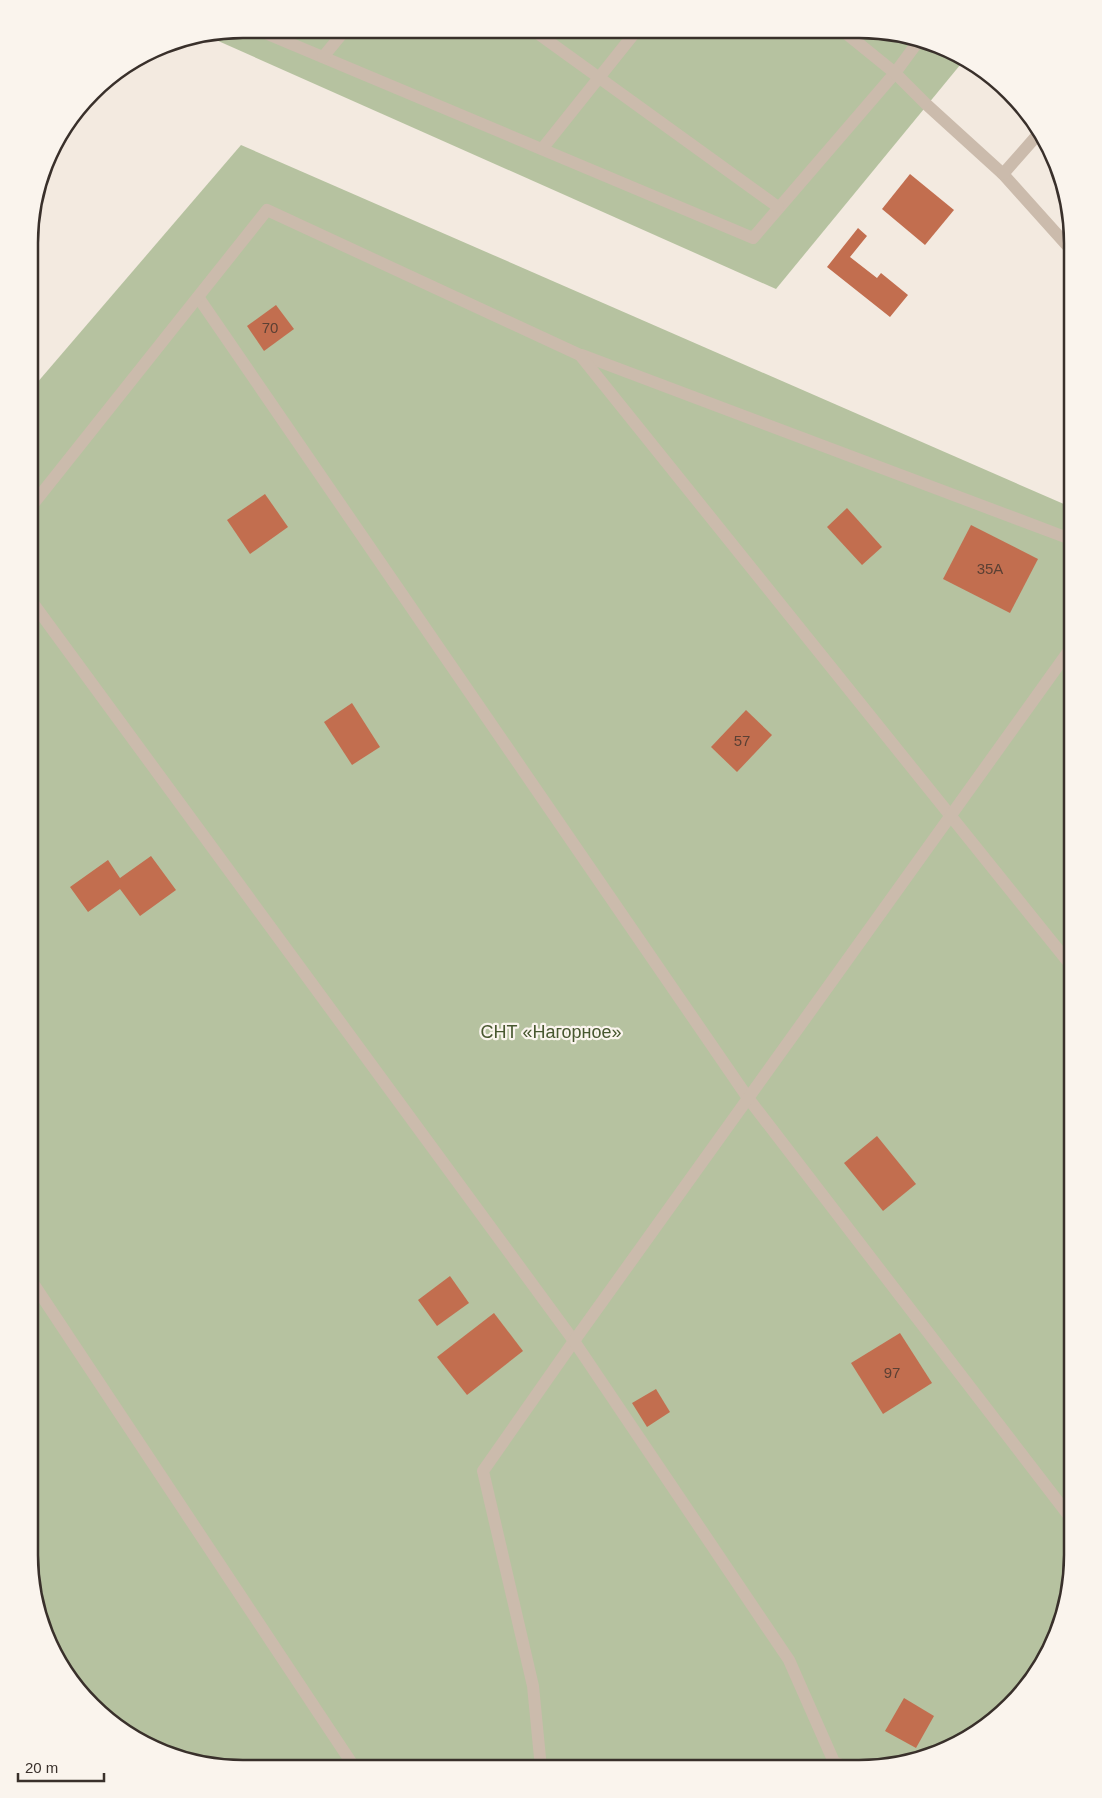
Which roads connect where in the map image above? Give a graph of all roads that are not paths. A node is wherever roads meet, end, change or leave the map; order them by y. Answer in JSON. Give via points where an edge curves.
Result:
{"nodes":[{"id":1,"x":278,"y":38,"type":"edge"},
{"id":2,"x":339,"y":38,"type":"edge"},
{"id":3,"x":544,"y":38,"type":"edge"},
{"id":4,"x":631,"y":38,"type":"edge"},
{"id":5,"x":852,"y":38,"type":"edge"},
{"id":6,"x":915,"y":45,"type":"edge"},
{"id":7,"x":323,"y":57,"type":"junction"},
{"id":8,"x":895,"y":72,"type":"junction"},
{"id":9,"x":599,"y":77,"type":"junction"},
{"id":10,"x":1035,"y":137,"type":"edge"},
{"id":11,"x":542,"y":149,"type":"junction"},
{"id":12,"x":1004,"y":174,"type":"junction"},
{"id":13,"x":778,"y":207,"type":"junction"},
{"id":14,"x":1064,"y":242,"type":"edge"},
{"id":15,"x":198,"y":297,"type":"junction"},
{"id":16,"x":580,"y":355,"type":"junction"},
{"id":17,"x":38,"y":498,"type":"edge"},
{"id":18,"x":1064,"y":537,"type":"edge"},
{"id":19,"x":38,"y":610,"type":"edge"},
{"id":20,"x":1064,"y":658,"type":"edge"},
{"id":21,"x":951,"y":816,"type":"junction"},
{"id":22,"x":1064,"y":957,"type":"edge"},
{"id":23,"x":748,"y":1098,"type":"junction"},
{"id":24,"x":38,"y":1292,"type":"edge"},
{"id":25,"x":574,"y":1341,"type":"junction"},
{"id":26,"x":1064,"y":1509,"type":"edge"},
{"id":27,"x":349,"y":1760,"type":"edge"},
{"id":28,"x":540,"y":1760,"type":"edge"},
{"id":29,"x":833,"y":1760,"type":"edge"}],
"edges":[{"from":1,"to":7,"type":"street"},
{"from":2,"to":7,"type":"street"},
{"from":3,"to":9,"type":"street"},
{"from":4,"to":9,"type":"street"},
{"from":5,"to":8,"type":"street"},
{"from":6,"to":8,"type":"street"},
{"from":7,"to":11,"type":"street"},
{"from":8,"to":12,"type":"street"},
{"from":8,"to":13,"type":"street"},
{"from":9,"to":11,"type":"street"},
{"from":9,"to":13,"type":"street"},
{"from":10,"to":12,"type":"street"},
{"from":11,"to":13,"type":"street","via":[[753,238]]},
{"from":12,"to":14,"type":"street"},
{"from":15,"to":16,"type":"street","via":[[268,210]]},
{"from":15,"to":17,"type":"street"},
{"from":15,"to":23,"type":"street"},
{"from":16,"to":18,"type":"street"},
{"from":16,"to":21,"type":"street"},
{"from":19,"to":25,"type":"street"},
{"from":20,"to":21,"type":"street"},
{"from":21,"to":22,"type":"street"},
{"from":21,"to":23,"type":"street"},
{"from":23,"to":25,"type":"street"},
{"from":23,"to":26,"type":"street"},
{"from":24,"to":27,"type":"street"},
{"from":25,"to":28,"type":"street","via":[[483,1471],[533,1686]]},
{"from":25,"to":29,"type":"street","via":[[789,1660]]}]}
